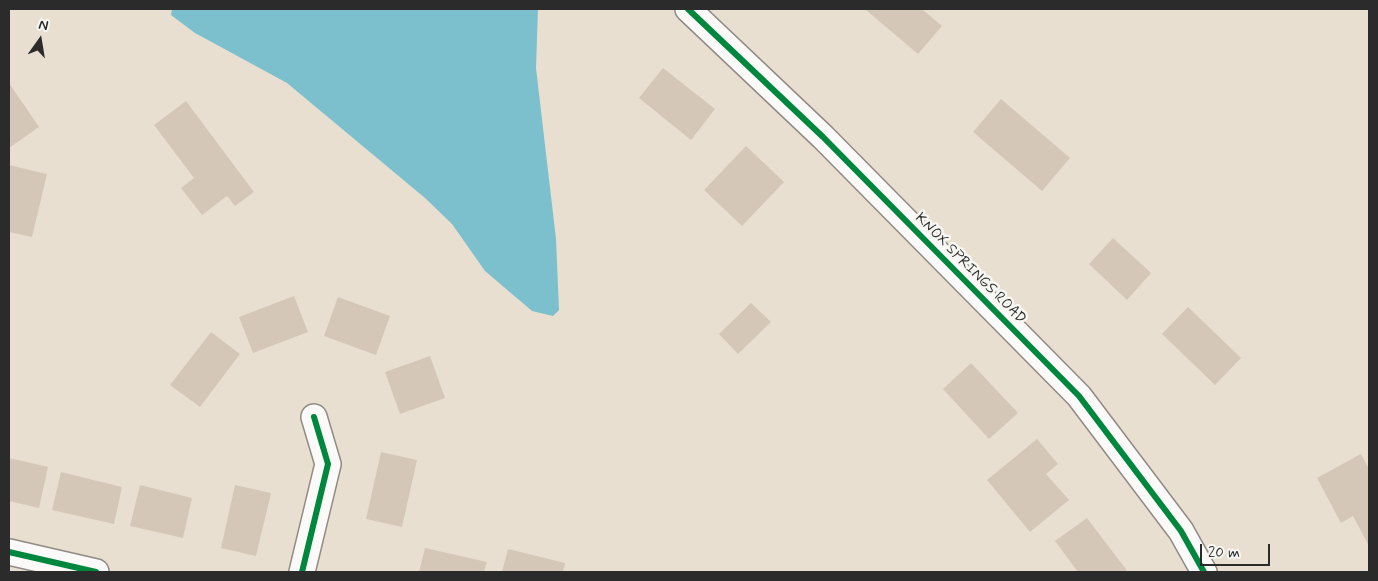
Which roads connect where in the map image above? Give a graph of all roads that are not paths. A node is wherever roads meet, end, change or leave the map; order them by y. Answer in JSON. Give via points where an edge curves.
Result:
{"nodes":[{"id":1,"x":688,"y":9,"type":"edge"},
{"id":2,"x":314,"y":417,"type":"dead end"},
{"id":3,"x":9,"y":552,"type":"edge"},
{"id":4,"x":96,"y":572,"type":"edge"},
{"id":5,"x":302,"y":572,"type":"edge"},
{"id":6,"x":1204,"y":572,"type":"edge"}],
"edges":[{"from":1,"to":6,"type":"street","name":"KNOX SPRINGS ROAD","via":[[823,137],[1079,396],[1180,531]]},
{"from":2,"to":5,"type":"street","via":[[328,464]]},
{"from":3,"to":4,"type":"street"}]}
